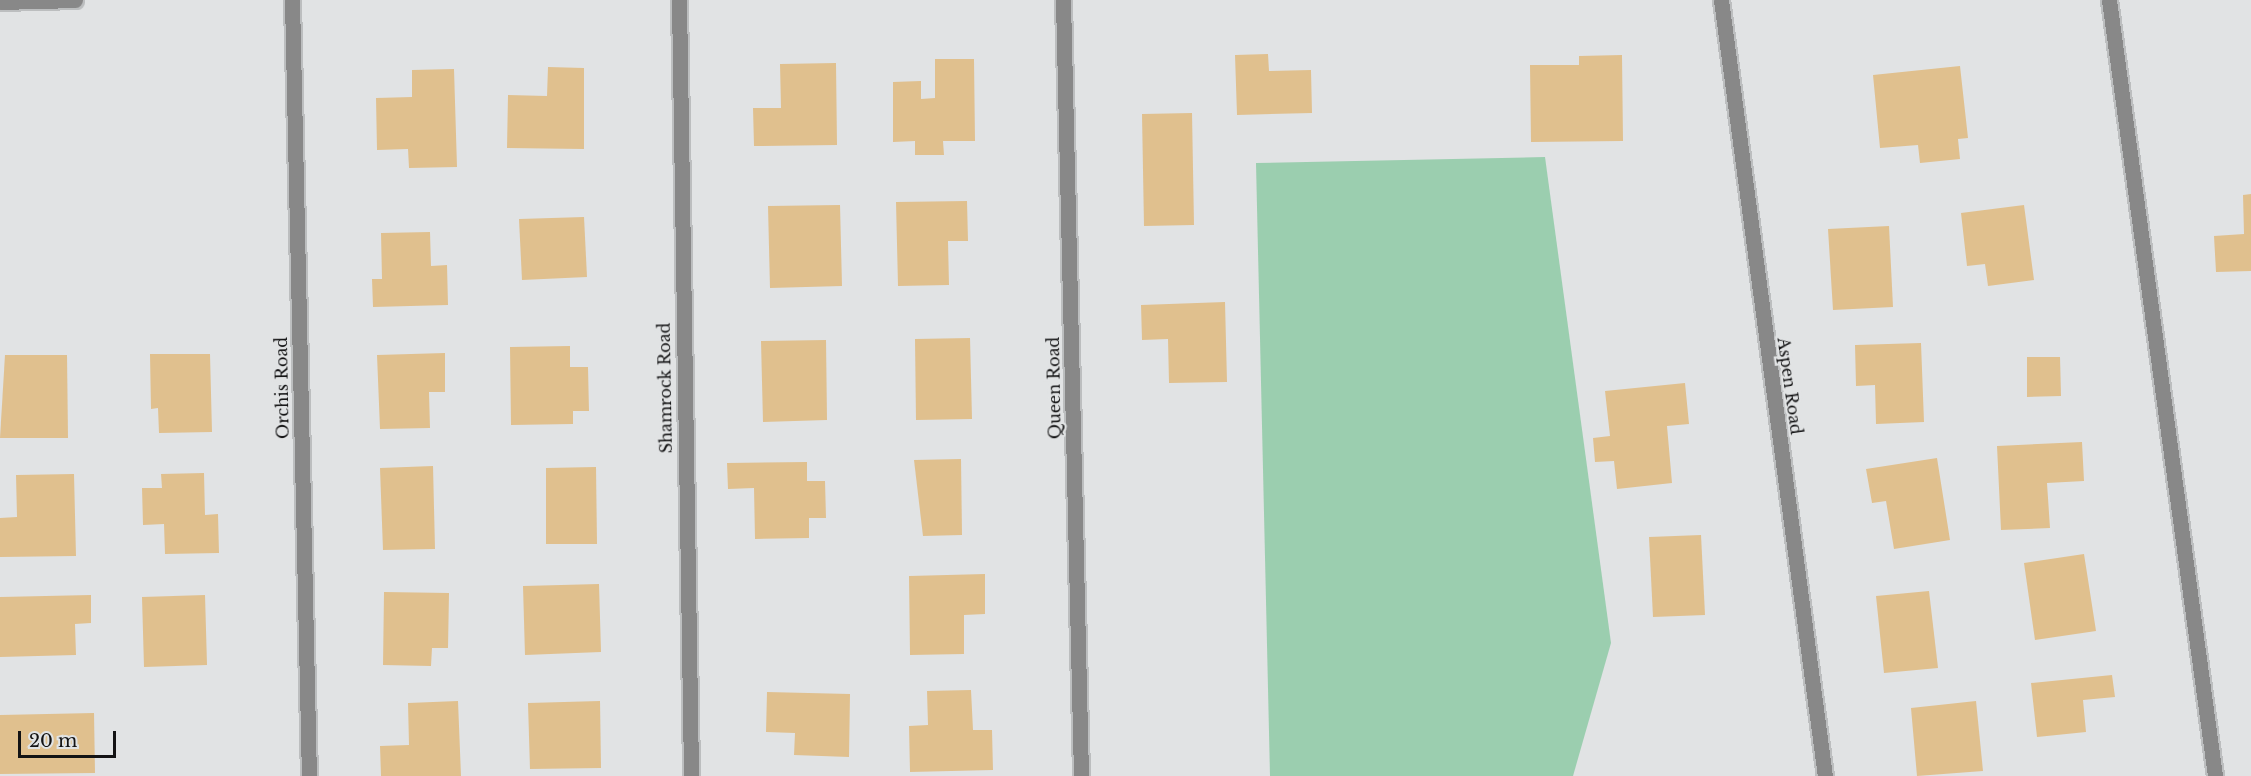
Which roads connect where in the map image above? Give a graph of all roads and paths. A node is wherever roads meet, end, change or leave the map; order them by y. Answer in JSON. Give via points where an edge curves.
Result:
{"nodes":[{"id":1,"x":75,"y":0,"type":"edge"},
{"id":2,"x":292,"y":0,"type":"edge"},
{"id":3,"x":679,"y":0,"type":"edge"},
{"id":4,"x":1063,"y":0,"type":"edge"},
{"id":5,"x":1721,"y":0,"type":"edge"},
{"id":6,"x":2109,"y":0,"type":"edge"},
{"id":7,"x":0,"y":2,"type":"edge"},
{"id":8,"x":309,"y":776,"type":"edge"},
{"id":9,"x":691,"y":776,"type":"edge"},
{"id":10,"x":1081,"y":776,"type":"edge"},
{"id":11,"x":1825,"y":776,"type":"edge"},
{"id":12,"x":2215,"y":776,"type":"edge"}],
"edges":[{"from":1,"to":7,"type":"street"},
{"from":2,"to":8,"type":"street","name":"Orchis Road"},
{"from":3,"to":9,"type":"street","name":"Shamrock Road"},
{"from":4,"to":10,"type":"street","name":"Queen Road"},
{"from":5,"to":11,"type":"street","name":"Aspen Road"},
{"from":6,"to":12,"type":"street"}]}
